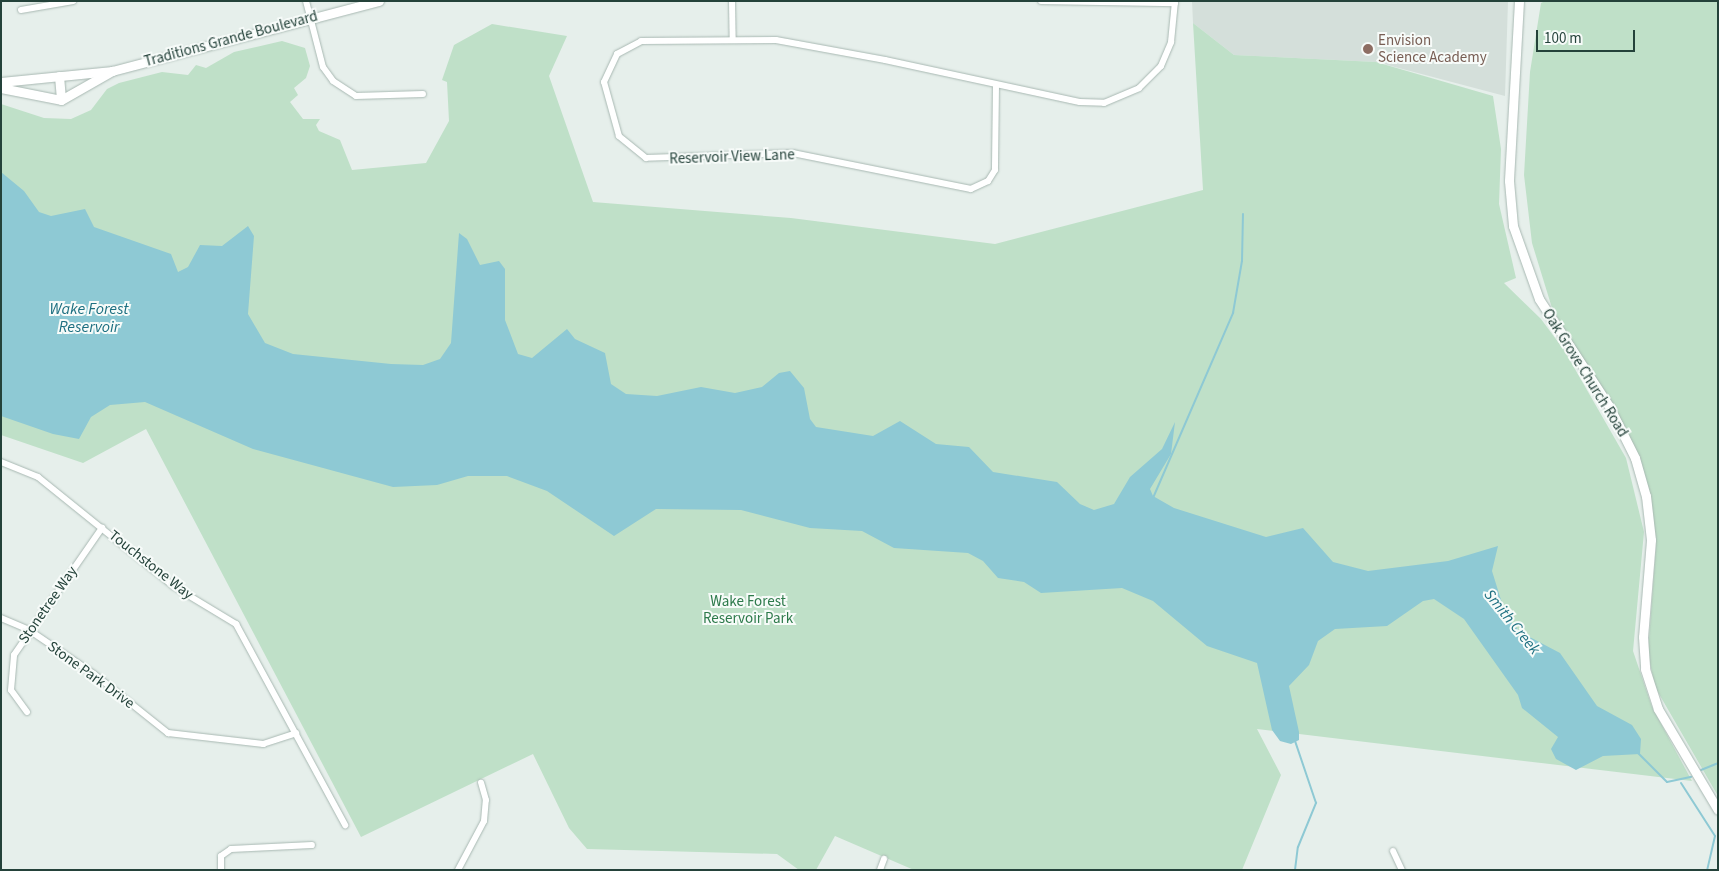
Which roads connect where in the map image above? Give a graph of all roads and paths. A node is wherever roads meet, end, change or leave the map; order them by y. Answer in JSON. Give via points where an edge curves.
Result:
{"nodes":[{"id":1,"x":71,"y":1,"type":"edge"},
{"id":2,"x":306,"y":1,"type":"edge"},
{"id":3,"x":379,"y":1,"type":"edge"},
{"id":4,"x":732,"y":1,"type":"edge"},
{"id":5,"x":1041,"y":1,"type":"edge"},
{"id":6,"x":1175,"y":2,"type":"edge"},
{"id":7,"x":1522,"y":4,"type":"edge"},
{"id":8,"x":21,"y":10,"type":"dead end"},
{"id":9,"x":311,"y":19,"type":"junction"},
{"id":10,"x":732,"y":40,"type":"junction"},
{"id":11,"x":112,"y":71,"type":"junction"},
{"id":12,"x":59,"y":76,"type":"junction"},
{"id":13,"x":1,"y":82,"type":"edge"},
{"id":14,"x":996,"y":85,"type":"junction"},
{"id":15,"x":1,"y":88,"type":"edge"},
{"id":16,"x":422,"y":94,"type":"dead end"},
{"id":17,"x":61,"y":100,"type":"junction"},
{"id":18,"x":1,"y":462,"type":"edge"},
{"id":19,"x":102,"y":528,"type":"junction"},
{"id":20,"x":1,"y":618,"type":"edge"},
{"id":21,"x":29,"y":630,"type":"junction"},
{"id":22,"x":27,"y":712,"type":"dead end"},
{"id":23,"x":296,"y":733,"type":"junction"},
{"id":24,"x":481,"y":782,"type":"dead end"},
{"id":25,"x":1718,"y":810,"type":"edge"},
{"id":26,"x":345,"y":825,"type":"dead end"},
{"id":27,"x":312,"y":845,"type":"dead end"},
{"id":28,"x":1393,"y":851,"type":"dead end"},
{"id":29,"x":884,"y":859,"type":"dead end"},
{"id":30,"x":221,"y":870,"type":"edge"},
{"id":31,"x":458,"y":870,"type":"edge"},
{"id":32,"x":880,"y":870,"type":"edge"},
{"id":33,"x":1402,"y":870,"type":"edge"}],
"edges":[{"from":1,"to":8,"type":"street"},
{"from":2,"to":9,"type":"street"},
{"from":3,"to":9,"type":"main road","name":"Traditions Grande Boulevard"},
{"from":4,"to":10,"type":"street"},
{"from":5,"to":6,"type":"street"},
{"from":6,"to":14,"type":"street","name":"Reservoir View Lane","via":[[1164,59],[1148,81],[1129,94],[1093,103]]},
{"from":7,"to":25,"type":"main road","name":"Oak Grove Church Road","via":[[1509,172],[1513,226],[1539,299],[1609,406],[1634,458],[1651,532],[1645,669],[1658,709]]},
{"from":9,"to":11,"type":"main road","name":"Traditions Grande Boulevard"},
{"from":9,"to":16,"type":"street","via":[[324,66],[343,89],[356,96]]},
{"from":10,"to":14,"type":"street","name":"Reservoir View Lane","via":[[786,41]]},
{"from":10,"to":14,"type":"street","name":"Reservoir View Lane","via":[[641,41],[617,54],[605,75],[604,90],[616,130],[628,148],[653,160],[803,154],[971,189],[988,181],[995,170]]},
{"from":11,"to":12,"type":"main road","name":"Traditions Grande Boulevard"},
{"from":11,"to":17,"type":"main road","name":"Traditions Grande Boulevard"},
{"from":12,"to":13,"type":"main road","name":"Traditions Grande Boulevard"},
{"from":12,"to":17,"type":"main road"},
{"from":15,"to":17,"type":"main road"},
{"from":18,"to":19,"type":"street","name":"Touchstone Way","via":[[38,477]]},
{"from":19,"to":21,"type":"street","name":"Stonetree Way"},
{"from":19,"to":23,"type":"street","name":"Touchstone Way","via":[[173,586],[236,624]]},
{"from":20,"to":21,"type":"street","name":"Stone Park Drive"},
{"from":21,"to":22,"type":"street","name":"Stonetree Way","via":[[14,655],[10,674],[13,697]]},
{"from":21,"to":23,"type":"street","name":"Stone Park Drive","via":[[113,687],[168,733],[263,744]]},
{"from":23,"to":26,"type":"street","name":"Touchstone Way"},
{"from":24,"to":31,"type":"street","via":[[486,800],[484,821]]},
{"from":27,"to":30,"type":"street","via":[[230,849],[221,856]]},
{"from":28,"to":33,"type":"street"},
{"from":29,"to":32,"type":"street"}]}
